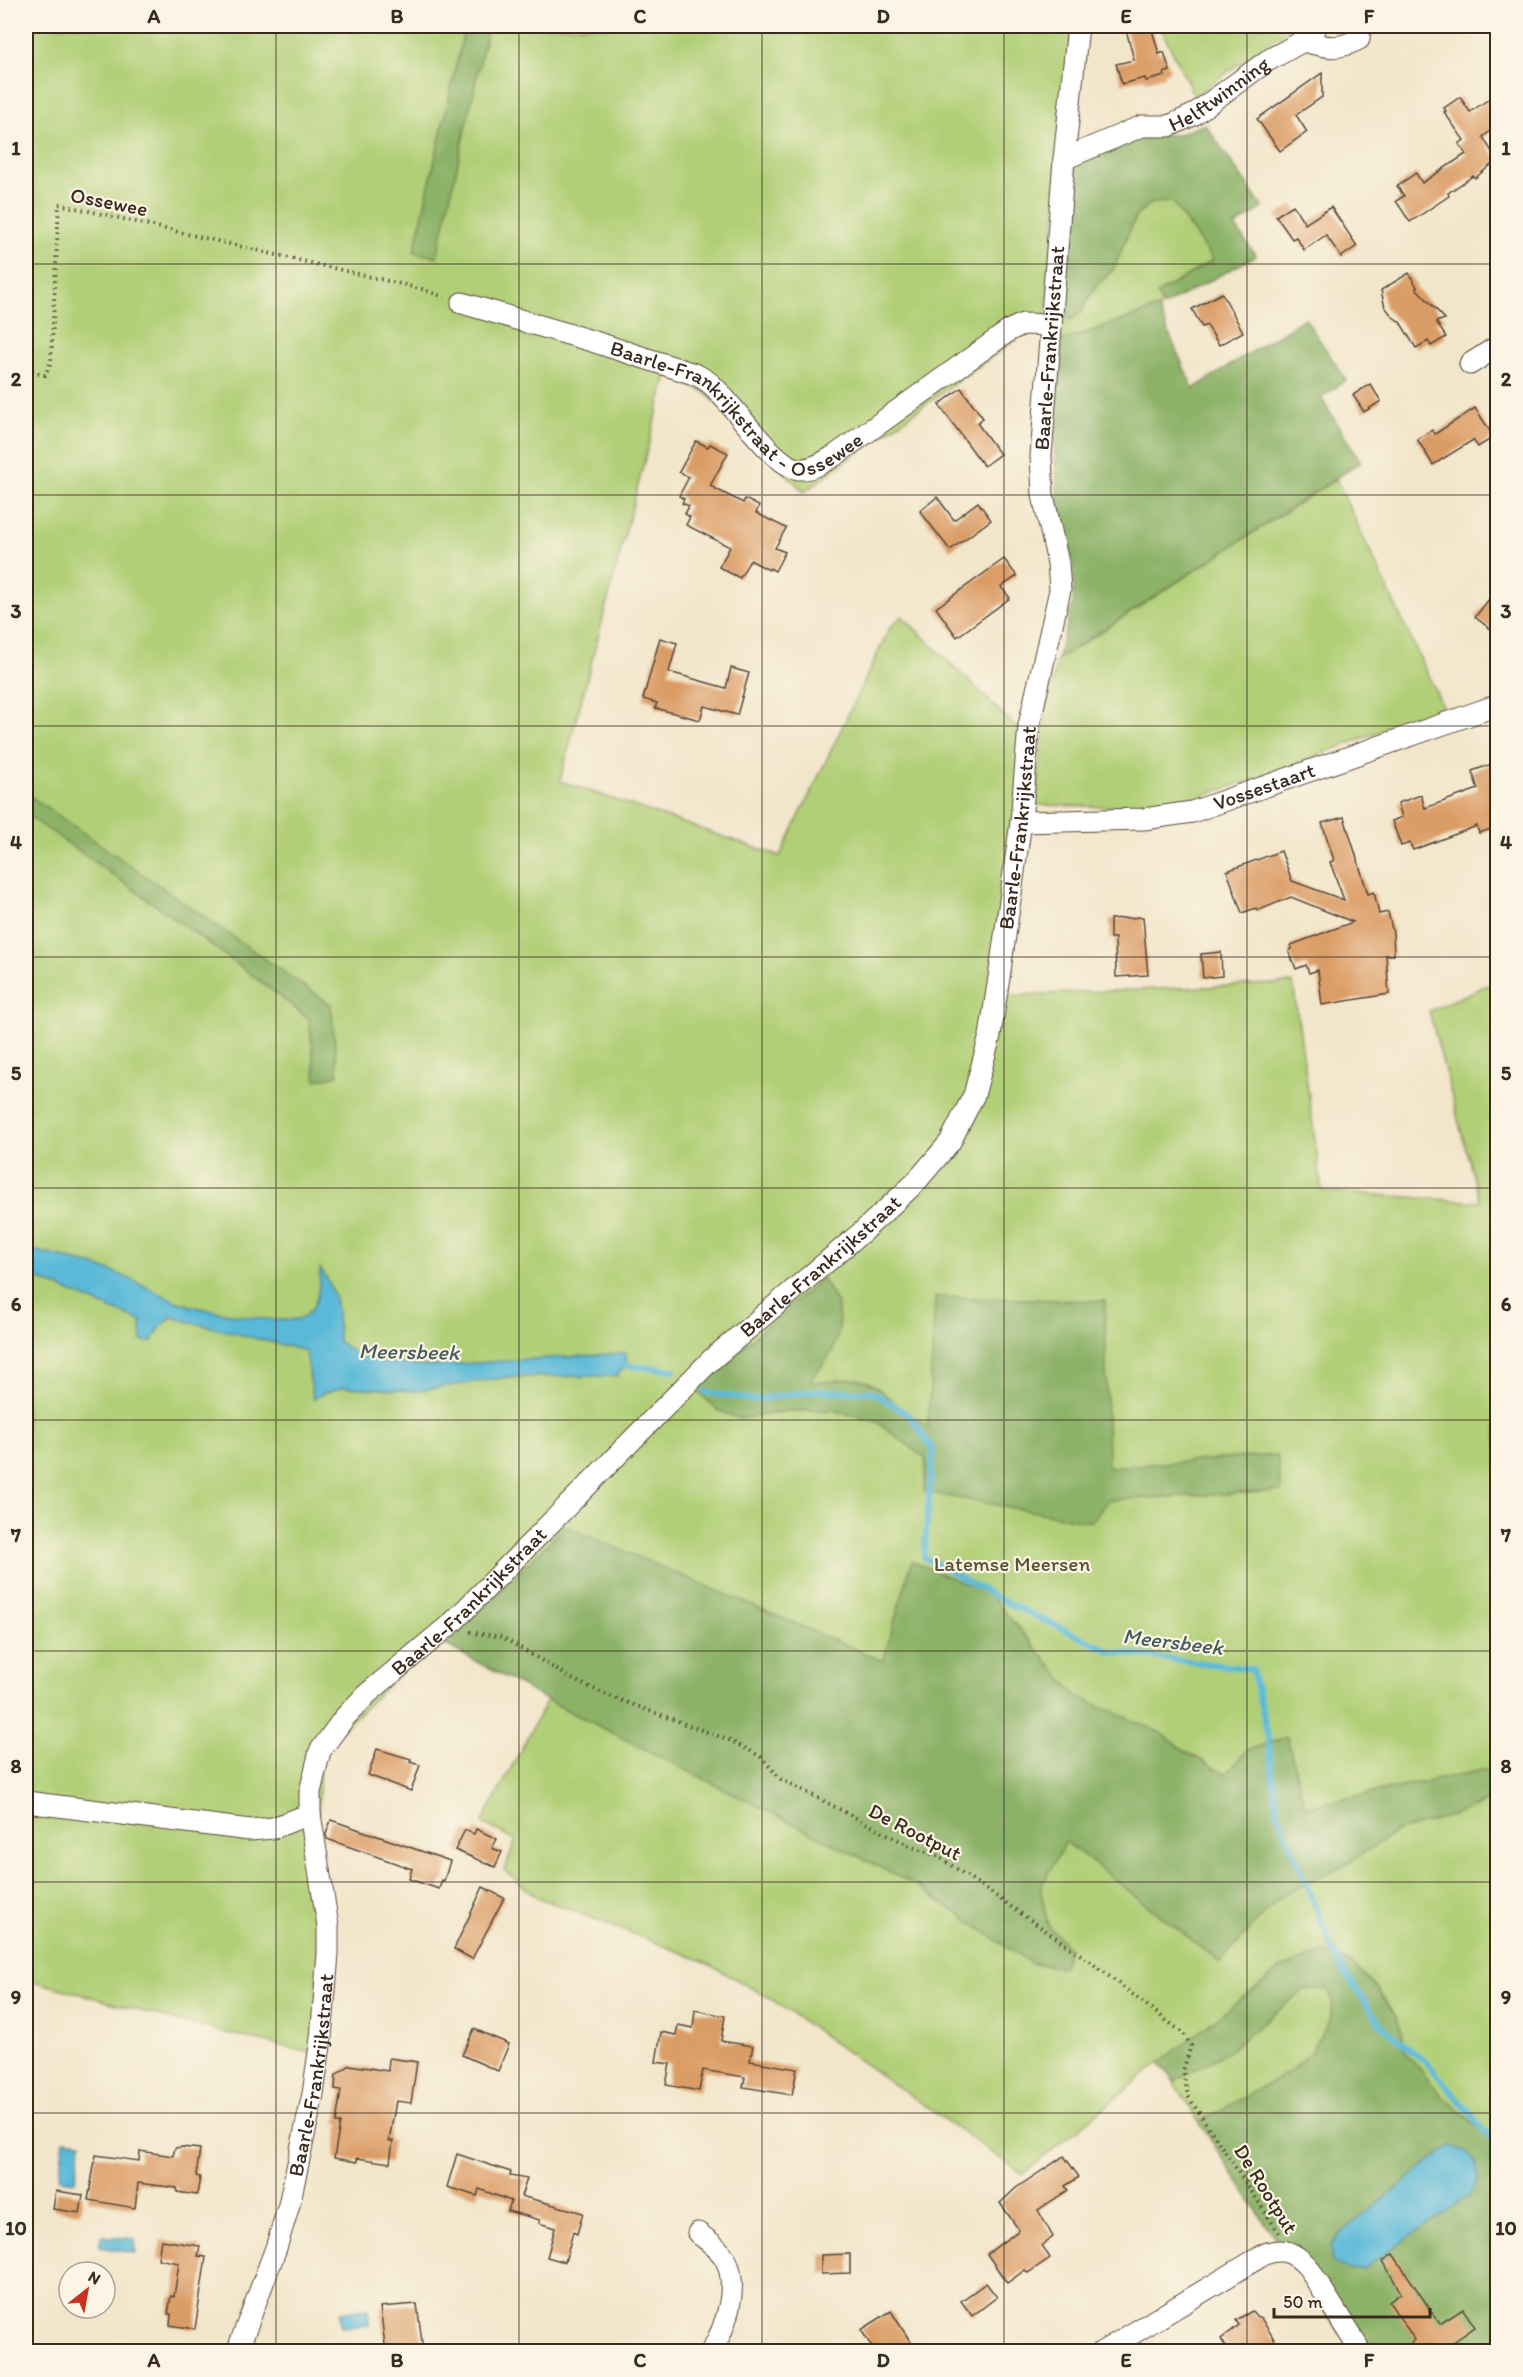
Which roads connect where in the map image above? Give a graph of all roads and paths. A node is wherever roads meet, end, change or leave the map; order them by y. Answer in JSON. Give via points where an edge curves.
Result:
{"nodes":[{"id":1,"x":1078,"y":26,"type":"edge"},
{"id":2,"x":1317,"y":26,"type":"edge"},
{"id":3,"x":1360,"y":26,"type":"edge"},
{"id":4,"x":1303,"y":41,"type":"junction"},
{"id":5,"x":1064,"y":159,"type":"junction"},
{"id":6,"x":462,"y":303,"type":"joint"},
{"id":7,"x":1051,"y":325,"type":"junction"},
{"id":8,"x":1497,"y":346,"type":"edge"},
{"id":9,"x":1470,"y":364,"type":"dead end"},
{"id":10,"x":26,"y":371,"type":"edge"},
{"id":11,"x":1497,"y":705,"type":"edge"},
{"id":12,"x":1021,"y":822,"type":"junction"},
{"id":13,"x":453,"y":1622,"type":"junction"},
{"id":14,"x":26,"y":1802,"type":"edge"},
{"id":15,"x":310,"y":1814,"type":"junction"},
{"id":16,"x":698,"y":2233,"type":"dead end"},
{"id":17,"x":1286,"y":2250,"type":"junction"},
{"id":18,"x":237,"y":2352,"type":"edge"},
{"id":19,"x":711,"y":2352,"type":"edge"},
{"id":20,"x":1102,"y":2352,"type":"edge"},
{"id":21,"x":1361,"y":2352,"type":"edge"}],
"edges":[{"from":1,"to":5,"type":"street","name":"Baarle-Frankrijkstraat"},
{"from":2,"to":4,"type":"street","name":"Helftwinning"},
{"from":3,"to":4,"type":"street","via":[[1359,39],[1349,45],[1337,48]]},
{"from":4,"to":5,"type":"street","name":"Helftwinning","via":[[1266,61],[1193,116],[1169,126],[1142,126]]},
{"from":5,"to":7,"type":"street","name":"Baarle-Frankrijkstraat"},
{"from":6,"to":7,"type":"street","name":"Baarle-Frankrijkstraat - Ossewee","via":[[697,375],[721,394],[776,458],[797,469],[807,469],[834,456],[1010,330],[1023,324]]},
{"from":6,"to":10,"type":"path","name":"Ossewee","via":[[422,289],[59,204],[51,362],[45,375]]},
{"from":7,"to":12,"type":"street","name":"Baarle-Frankrijkstraat","via":[[1041,456],[1043,495],[1060,590],[1029,725]]},
{"from":8,"to":9,"type":"street"},
{"from":11,"to":12,"type":"street","name":"Vossestaart","via":[[1192,812],[1144,819]]},
{"from":12,"to":13,"type":"street","name":"Baarle-Frankrijkstraat","via":[[990,1036],[974,1095],[950,1142],[896,1202],[690,1381]]},
{"from":13,"to":15,"type":"street","name":"Baarle-Frankrijkstraat","via":[[367,1695],[330,1736],[313,1771]]},
{"from":13,"to":17,"type":"path","name":"De Rootput","via":[[472,1634],[502,1637],[612,1698],[729,1740],[760,1756],[781,1779],[912,1847],[938,1856],[1088,1960],[1184,2034],[1191,2046],[1183,2071],[1188,2096],[1278,2229]]},
{"from":14,"to":15,"type":"street","via":[[250,1830],[273,1827]]},
{"from":15,"to":18,"type":"street","name":"Baarle-Frankrijkstraat","via":[[328,1926],[321,2038],[289,2205]]},
{"from":16,"to":19,"type":"street","via":[[715,2245],[726,2260],[731,2283],[730,2305]]},
{"from":17,"to":20,"type":"street","via":[[1265,2254]]},
{"from":17,"to":21,"type":"street","via":[[1308,2267]]}]}
